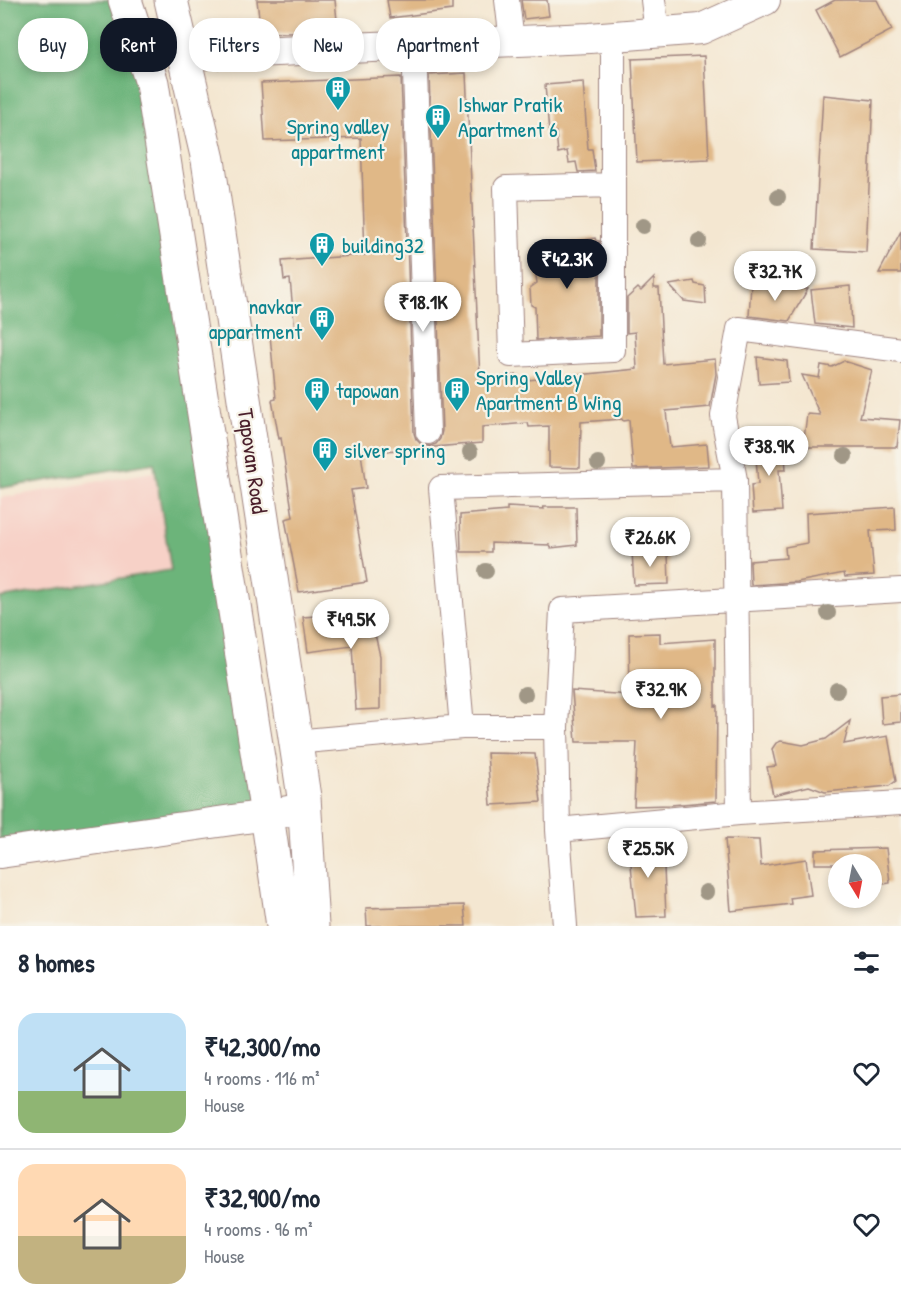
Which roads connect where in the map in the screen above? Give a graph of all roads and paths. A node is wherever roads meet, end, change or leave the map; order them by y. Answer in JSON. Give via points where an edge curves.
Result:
{"nodes":[{"id":1,"x":126,"y":0,"type":"edge"},
{"id":2,"x":171,"y":0,"type":"edge"},
{"id":3,"x":507,"y":0,"type":"edge"},
{"id":4,"x":653,"y":0,"type":"edge"},
{"id":5,"x":765,"y":0,"type":"edge"},
{"id":6,"x":657,"y":33,"type":"junction"},
{"id":7,"x":613,"y":37,"type":"junction"},
{"id":8,"x":500,"y":42,"type":"edge"},
{"id":9,"x":512,"y":42,"type":"junction"},
{"id":10,"x":376,"y":47,"type":"edge"},
{"id":11,"x":183,"y":55,"type":"junction"},
{"id":12,"x":415,"y":72,"type":"edge"},
{"id":13,"x":613,"y":186,"type":"junction"},
{"id":14,"x":901,"y":350,"type":"edge"},
{"id":15,"x":428,"y":432,"type":"dead end"},
{"id":16,"x":735,"y":480,"type":"junction"},
{"id":17,"x":901,"y":590,"type":"edge"},
{"id":18,"x":736,"y":600,"type":"junction"},
{"id":19,"x":462,"y":727,"type":"junction"},
{"id":20,"x":556,"y":727,"type":"junction"},
{"id":21,"x":294,"y":742,"type":"junction"},
{"id":22,"x":901,"y":803,"type":"edge"},
{"id":23,"x":304,"y":808,"type":"junction"},
{"id":24,"x":739,"y":813,"type":"junction"},
{"id":25,"x":267,"y":815,"type":"junction"},
{"id":26,"x":558,"y":830,"type":"junction"},
{"id":27,"x":0,"y":853,"type":"edge"},
{"id":28,"x":283,"y":926,"type":"edge"},
{"id":29,"x":312,"y":926,"type":"edge"},
{"id":30,"x":565,"y":926,"type":"edge"}],
"edges":[{"from":1,"to":25,"type":"main road","via":[[152,83]]},
{"from":2,"to":11,"type":"main road","name":"Tapovan Road"},
{"from":3,"to":9,"type":"street"},
{"from":4,"to":6,"type":"street"},
{"from":5,"to":6,"type":"street","via":[[701,29]]},
{"from":6,"to":7,"type":"street"},
{"from":7,"to":9,"type":"street"},
{"from":7,"to":13,"type":"street"},
{"from":8,"to":9,"type":"street"},
{"from":10,"to":11,"type":"street"},
{"from":11,"to":21,"type":"main road","name":"Tapovan Road","via":[[208,160]]},
{"from":12,"to":15,"type":"street"},
{"from":13,"to":13,"type":"street","via":[[613,350],[511,355],[506,188]]},
{"from":14,"to":16,"type":"street","via":[[739,329],[723,416]]},
{"from":16,"to":18,"type":"street"},
{"from":16,"to":19,"type":"street","via":[[441,488]]},
{"from":17,"to":18,"type":"street"},
{"from":18,"to":20,"type":"street","via":[[562,610]]},
{"from":18,"to":24,"type":"street"},
{"from":19,"to":20,"type":"street"},
{"from":19,"to":21,"type":"street"},
{"from":20,"to":26,"type":"street"},
{"from":21,"to":23,"type":"main road","name":"Tapovan Road"},
{"from":22,"to":24,"type":"street"},
{"from":23,"to":25,"type":"street"},
{"from":23,"to":29,"type":"main road","name":"Tapovan Road"},
{"from":24,"to":26,"type":"street"},
{"from":25,"to":27,"type":"street"},
{"from":25,"to":28,"type":"main road"},
{"from":26,"to":30,"type":"street"}]}
